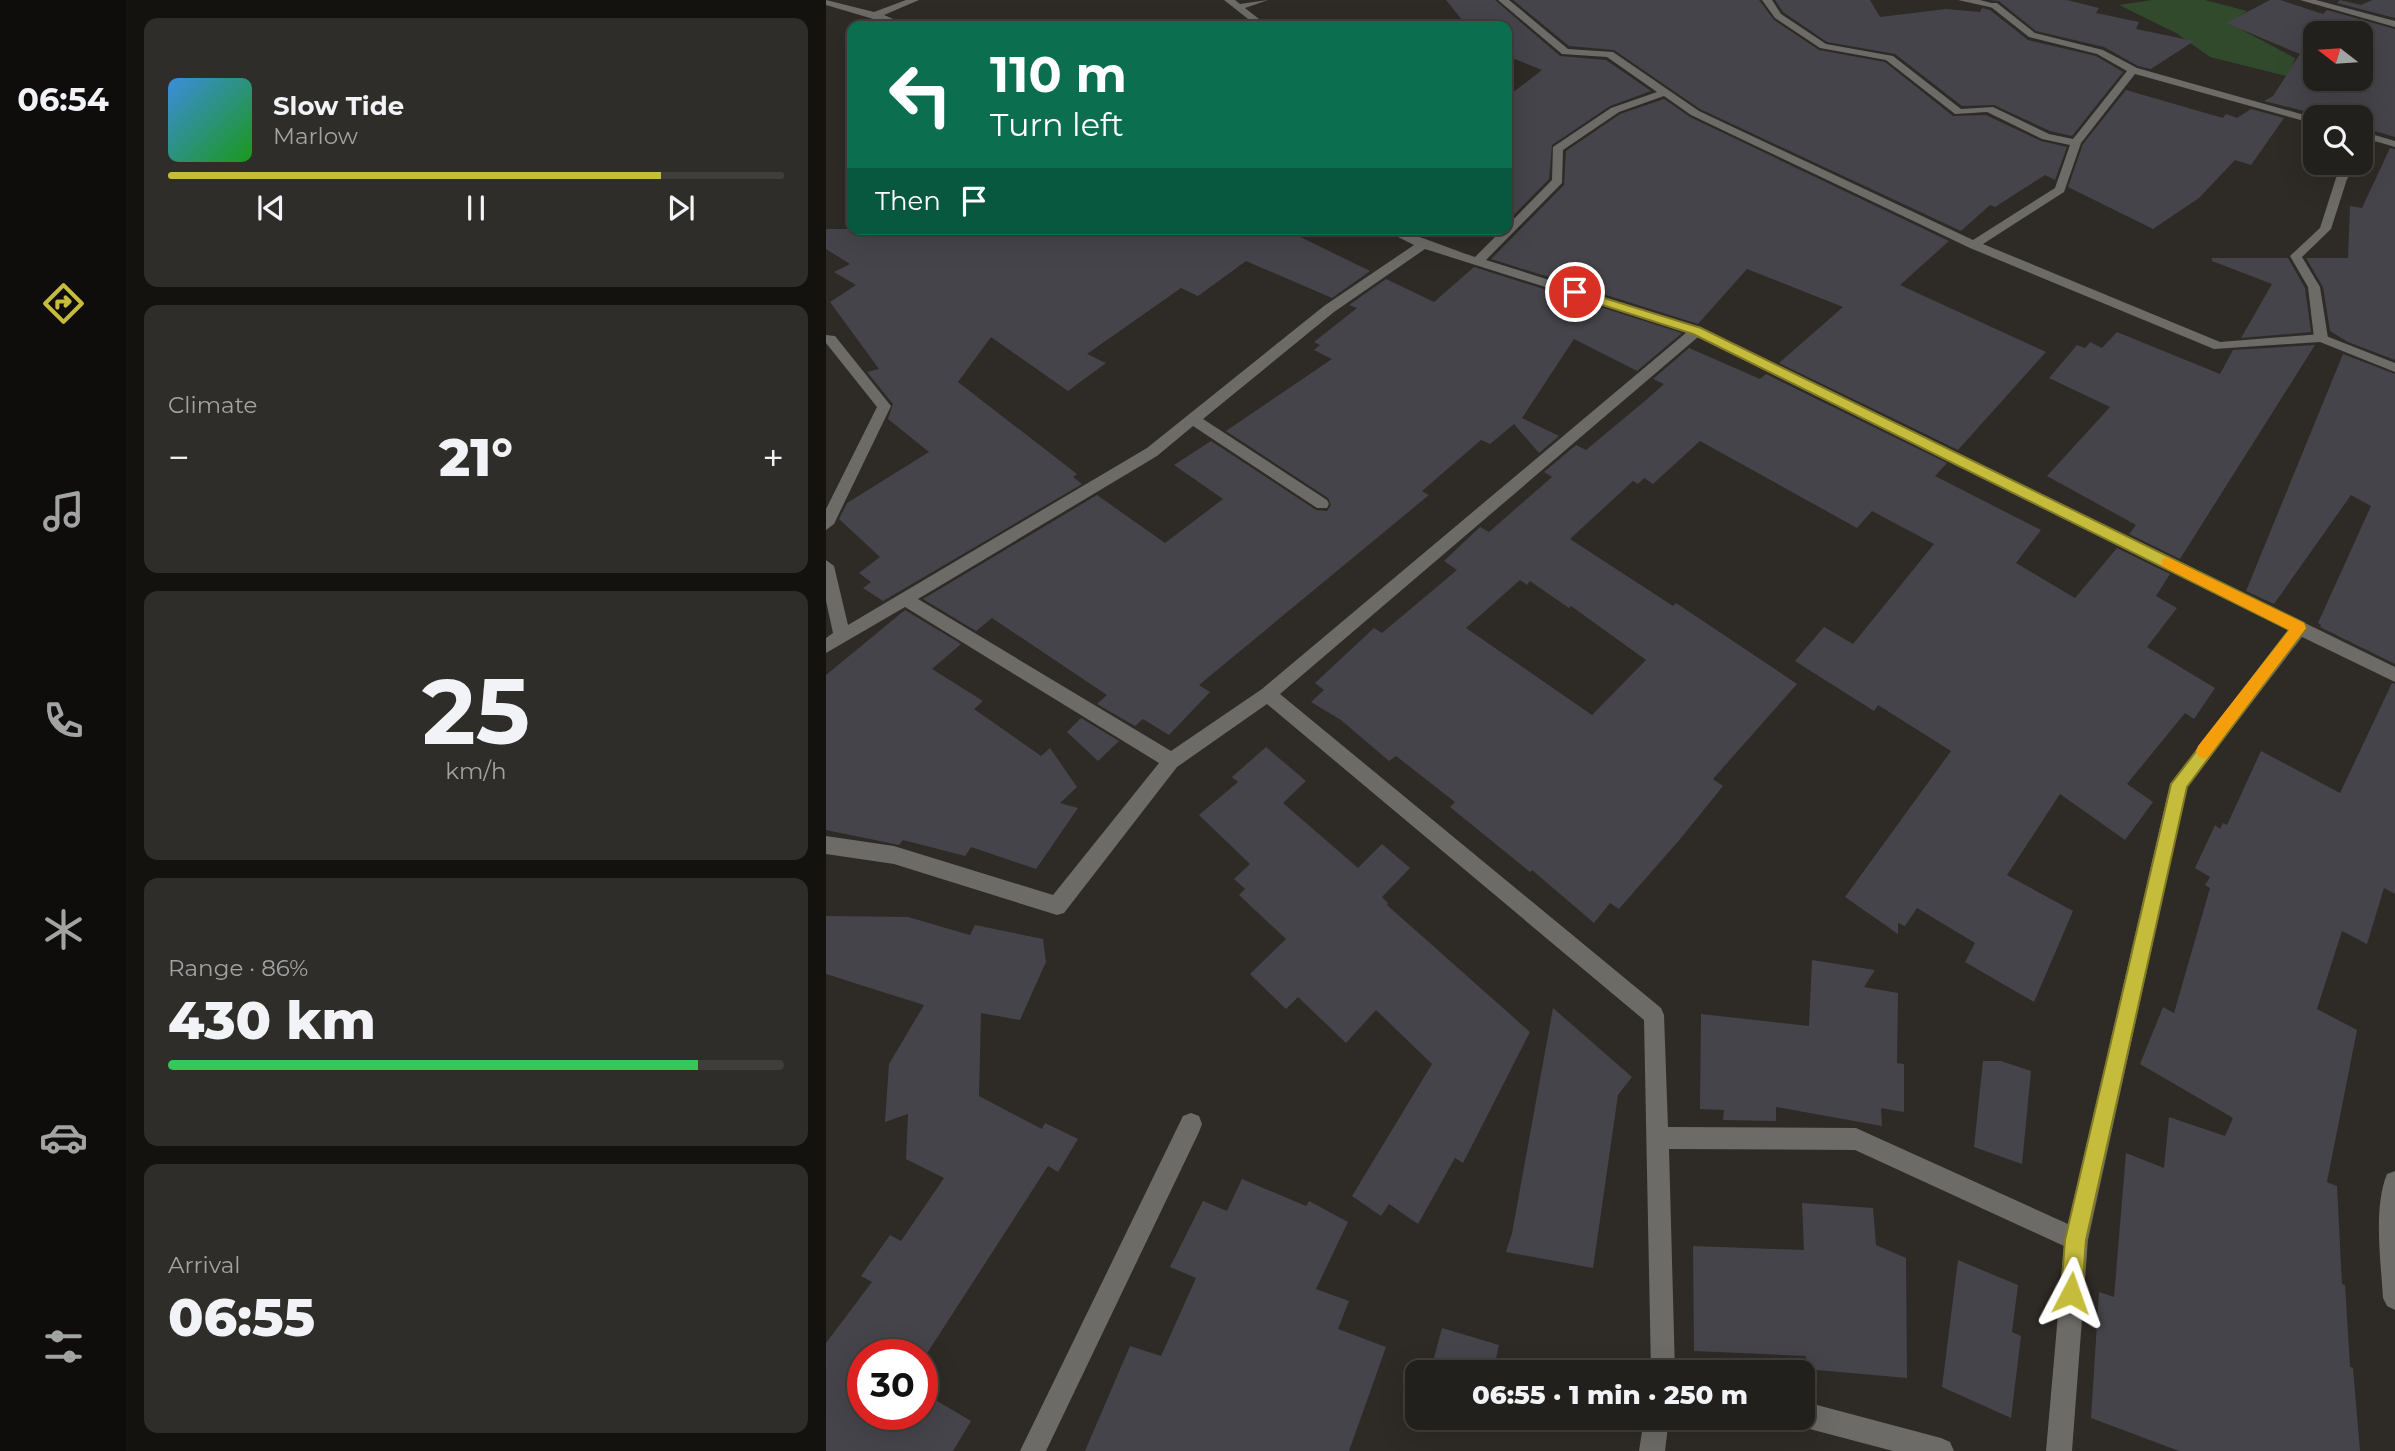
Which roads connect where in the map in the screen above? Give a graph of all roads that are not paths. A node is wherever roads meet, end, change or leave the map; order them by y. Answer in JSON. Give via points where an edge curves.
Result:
{"nodes":[{"id":1,"x":914,"y":0,"type":"edge"},
{"id":2,"x":1228,"y":0,"type":"edge"},
{"id":3,"x":1263,"y":0,"type":"edge"},
{"id":4,"x":1503,"y":0,"type":"edge"},
{"id":5,"x":1767,"y":0,"type":"edge"},
{"id":6,"x":1963,"y":0,"type":"edge"},
{"id":7,"x":2305,"y":0,"type":"edge"},
{"id":8,"x":826,"y":2,"type":"edge"},
{"id":9,"x":1238,"y":7,"type":"junction"},
{"id":10,"x":875,"y":15,"type":"junction"},
{"id":11,"x":891,"y":21,"type":"edge"},
{"id":12,"x":1256,"y":21,"type":"edge"},
{"id":13,"x":2395,"y":24,"type":"edge"},
{"id":14,"x":2133,"y":70,"type":"junction"},
{"id":15,"x":1666,"y":92,"type":"junction"},
{"id":16,"x":2303,"y":118,"type":"edge"},
{"id":17,"x":2373,"y":138,"type":"edge"},
{"id":18,"x":2076,"y":143,"type":"junction"},
{"id":19,"x":2395,"y":144,"type":"edge"},
{"id":20,"x":2344,"y":175,"type":"edge"},
{"id":21,"x":1512,"y":227,"type":"edge"},
{"id":22,"x":1402,"y":235,"type":"edge"},
{"id":23,"x":1504,"y":235,"type":"edge"},
{"id":24,"x":1424,"y":244,"type":"junction"},
{"id":25,"x":1974,"y":245,"type":"junction"},
{"id":26,"x":1478,"y":261,"type":"junction"},
{"id":27,"x":1697,"y":331,"type":"junction"},
{"id":28,"x":2322,"y":338,"type":"junction"},
{"id":29,"x":826,"y":339,"type":"edge"},
{"id":30,"x":2395,"y":368,"type":"edge"},
{"id":31,"x":1193,"y":419,"type":"junction"},
{"id":32,"x":1322,"y":504,"type":"dead end"},
{"id":33,"x":826,"y":524,"type":"edge"},
{"id":34,"x":826,"y":565,"type":"edge"},
{"id":35,"x":905,"y":599,"type":"junction"},
{"id":36,"x":2299,"y":628,"type":"junction"},
{"id":37,"x":842,"y":636,"type":"junction"},
{"id":38,"x":826,"y":646,"type":"edge"},
{"id":39,"x":2395,"y":675,"type":"edge"},
{"id":40,"x":1268,"y":694,"type":"junction"},
{"id":41,"x":1171,"y":761,"type":"junction"},
{"id":42,"x":826,"y":845,"type":"edge"},
{"id":43,"x":1191,"y":1124,"type":"dead end"},
{"id":44,"x":1657,"y":1138,"type":"junction"},
{"id":45,"x":2395,"y":1182,"type":"edge"},
{"id":46,"x":2076,"y":1240,"type":"junction"},
{"id":47,"x":2395,"y":1298,"type":"edge"},
{"id":48,"x":1663,"y":1360,"type":"edge"},
{"id":49,"x":1815,"y":1417,"type":"edge"},
{"id":50,"x":1655,"y":1430,"type":"edge"},
{"id":51,"x":1033,"y":1451,"type":"edge"},
{"id":52,"x":1652,"y":1451,"type":"edge"},
{"id":53,"x":1941,"y":1451,"type":"edge"},
{"id":54,"x":2059,"y":1451,"type":"edge"}],
"edges":[{"from":1,"to":10,"type":"street"},
{"from":2,"to":9,"type":"street"},
{"from":3,"to":9,"type":"street"},
{"from":4,"to":15,"type":"street","via":[[1565,52],[1609,54]]},
{"from":5,"to":18,"type":"street","via":[[1778,16],[1823,46],[1889,58],[1959,112],[1989,109],[2046,137]]},
{"from":6,"to":14,"type":"street","via":[[1994,5],[2032,35],[2100,52]]},
{"from":7,"to":13,"type":"street"},
{"from":8,"to":10,"type":"street"},
{"from":9,"to":12,"type":"street"},
{"from":10,"to":11,"type":"street"},
{"from":14,"to":16,"type":"street"},
{"from":14,"to":18,"type":"street"},
{"from":15,"to":21,"type":"street","via":[[1615,110],[1557,149],[1558,181]]},
{"from":15,"to":25,"type":"street","via":[[1695,113]]},
{"from":17,"to":19,"type":"street"},
{"from":18,"to":25,"type":"street","via":[[2060,190]]},
{"from":20,"to":28,"type":"street","via":[[2325,229],[2296,257],[2314,287]]},
{"from":22,"to":24,"type":"street"},
{"from":23,"to":26,"type":"street"},
{"from":24,"to":26,"type":"street"},
{"from":24,"to":31,"type":"street","via":[[1329,309]]},
{"from":25,"to":28,"type":"street","via":[[2219,346]]},
{"from":26,"to":27,"type":"street"},
{"from":27,"to":36,"type":"street"},
{"from":27,"to":40,"type":"street"},
{"from":28,"to":30,"type":"street"},
{"from":29,"to":33,"type":"street","via":[[884,405]]},
{"from":31,"to":32,"type":"street"},
{"from":31,"to":35,"type":"street","via":[[1152,453]]},
{"from":34,"to":37,"type":"street"},
{"from":35,"to":37,"type":"street"},
{"from":35,"to":41,"type":"street"},
{"from":36,"to":39,"type":"street"},
{"from":36,"to":46,"type":"street","via":[[2179,784]]},
{"from":37,"to":38,"type":"street"},
{"from":40,"to":41,"type":"street"},
{"from":40,"to":44,"type":"street","via":[[1654,1015]]},
{"from":41,"to":42,"type":"street","via":[[1057,906],[894,855]]},
{"from":43,"to":51,"type":"street"},
{"from":44,"to":46,"type":"street","via":[[1856,1139]]},
{"from":44,"to":48,"type":"street"},
{"from":45,"to":47,"type":"street","via":[[2391,1233]]},
{"from":46,"to":54,"type":"street"},
{"from":49,"to":53,"type":"street"},
{"from":50,"to":52,"type":"street"}]}
